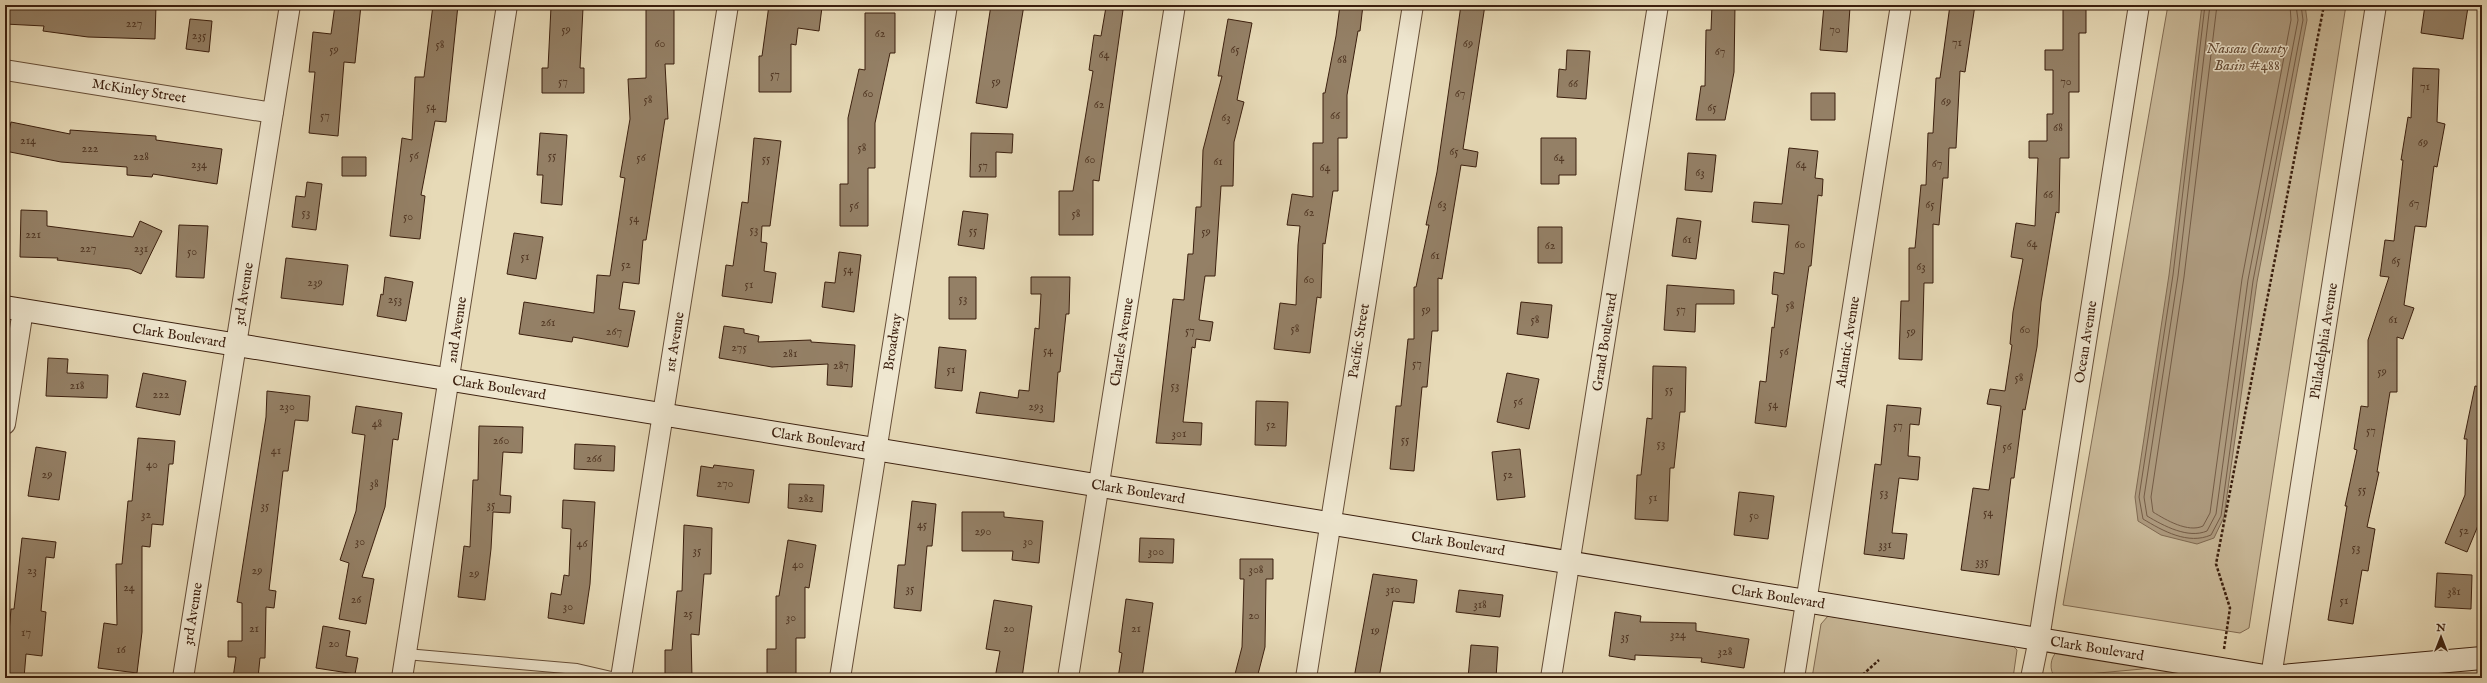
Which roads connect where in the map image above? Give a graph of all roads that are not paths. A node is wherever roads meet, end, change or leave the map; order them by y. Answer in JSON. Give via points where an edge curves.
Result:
{"nodes":[{"id":1,"x":290,"y":5,"type":"edge"},
{"id":2,"x":507,"y":5,"type":"edge"},
{"id":3,"x":728,"y":5,"type":"edge"},
{"id":4,"x":947,"y":5,"type":"edge"},
{"id":5,"x":1175,"y":5,"type":"edge"},
{"id":6,"x":1413,"y":5,"type":"edge"},
{"id":7,"x":1658,"y":5,"type":"edge"},
{"id":8,"x":1901,"y":5,"type":"edge"},
{"id":9,"x":2138,"y":5,"type":"edge"},
{"id":10,"x":2376,"y":5,"type":"edge"},
{"id":11,"x":5,"y":70,"type":"edge"},
{"id":12,"x":273,"y":113,"type":"junction"},
{"id":13,"x":14,"y":309,"type":"edge"},
{"id":14,"x":236,"y":345,"type":"junction"},
{"id":15,"x":449,"y":380,"type":"junction"},
{"id":16,"x":663,"y":415,"type":"junction"},
{"id":17,"x":5,"y":424,"type":"edge"},
{"id":18,"x":876,"y":450,"type":"junction"},
{"id":19,"x":1099,"y":486,"type":"junction"},
{"id":20,"x":1330,"y":524,"type":"junction"},
{"id":21,"x":1570,"y":563,"type":"junction"},
{"id":22,"x":1806,"y":602,"type":"junction"},
{"id":23,"x":2039,"y":639,"type":"junction"},
{"id":24,"x":406,"y":654,"type":"junction"},
{"id":25,"x":2482,"y":658,"type":"edge"},
{"id":26,"x":183,"y":678,"type":"edge"},
{"id":27,"x":402,"y":678,"type":"edge"},
{"id":28,"x":616,"y":678,"type":"edge"},
{"id":29,"x":621,"y":678,"type":"edge"},
{"id":30,"x":840,"y":678,"type":"edge"},
{"id":31,"x":1068,"y":678,"type":"edge"},
{"id":32,"x":1306,"y":678,"type":"edge"},
{"id":33,"x":1552,"y":678,"type":"edge"},
{"id":34,"x":1794,"y":678,"type":"edge"},
{"id":35,"x":2031,"y":678,"type":"edge"},
{"id":36,"x":2265,"y":678,"type":"edge"}],
"edges":[{"from":1,"to":12,"type":"street","name":"3rd Avenue"},
{"from":2,"to":15,"type":"street","name":"2nd Avenue"},
{"from":3,"to":16,"type":"street","name":"1st Avenue"},
{"from":4,"to":18,"type":"street","name":"Broadway"},
{"from":5,"to":19,"type":"street","name":"Charles Avenue"},
{"from":6,"to":20,"type":"street","name":"Pacific Street"},
{"from":7,"to":21,"type":"street","name":"Grand Boulevard"},
{"from":8,"to":22,"type":"street","name":"Atlantic Avenue"},
{"from":9,"to":23,"type":"street","name":"Ocean Avenue"},
{"from":10,"to":36,"type":"street","name":"Philadelphia Avenue"},
{"from":11,"to":12,"type":"street","name":"McKinley Street"},
{"from":12,"to":14,"type":"street","name":"3rd Avenue"},
{"from":13,"to":14,"type":"street","name":"Clark Boulevard"},
{"from":13,"to":17,"type":"street"},
{"from":14,"to":15,"type":"street","name":"Clark Boulevard"},
{"from":14,"to":26,"type":"street","name":"3rd Avenue"},
{"from":15,"to":16,"type":"street","name":"Clark Boulevard"},
{"from":15,"to":24,"type":"street","name":"2nd Avenue"},
{"from":16,"to":18,"type":"street","name":"Clark Boulevard"},
{"from":16,"to":29,"type":"street","name":"1st Avenue"},
{"from":18,"to":19,"type":"street","name":"Clark Boulevard"},
{"from":18,"to":30,"type":"street","name":"Broadway"},
{"from":19,"to":20,"type":"street","name":"Clark Boulevard"},
{"from":19,"to":31,"type":"street","name":"Charles Avenue"},
{"from":20,"to":21,"type":"street","name":"Clark Boulevard"},
{"from":20,"to":32,"type":"street","name":"Pacific Street"},
{"from":21,"to":22,"type":"street","name":"Clark Boulevard"},
{"from":21,"to":33,"type":"street","name":"Grand Boulevard"},
{"from":22,"to":23,"type":"street","name":"Clark Boulevard"},
{"from":22,"to":34,"type":"street","name":"Atlantic Avenue"},
{"from":23,"to":35,"type":"street","name":"Ocean Avenue"},
{"from":23,"to":36,"type":"street","name":"Clark Boulevard"},
{"from":24,"to":27,"type":"street","name":"2nd Avenue"},
{"from":24,"to":28,"type":"lane","via":[[577,670]]},
{"from":25,"to":36,"type":"street","name":"Clark Boulevard"}]}
